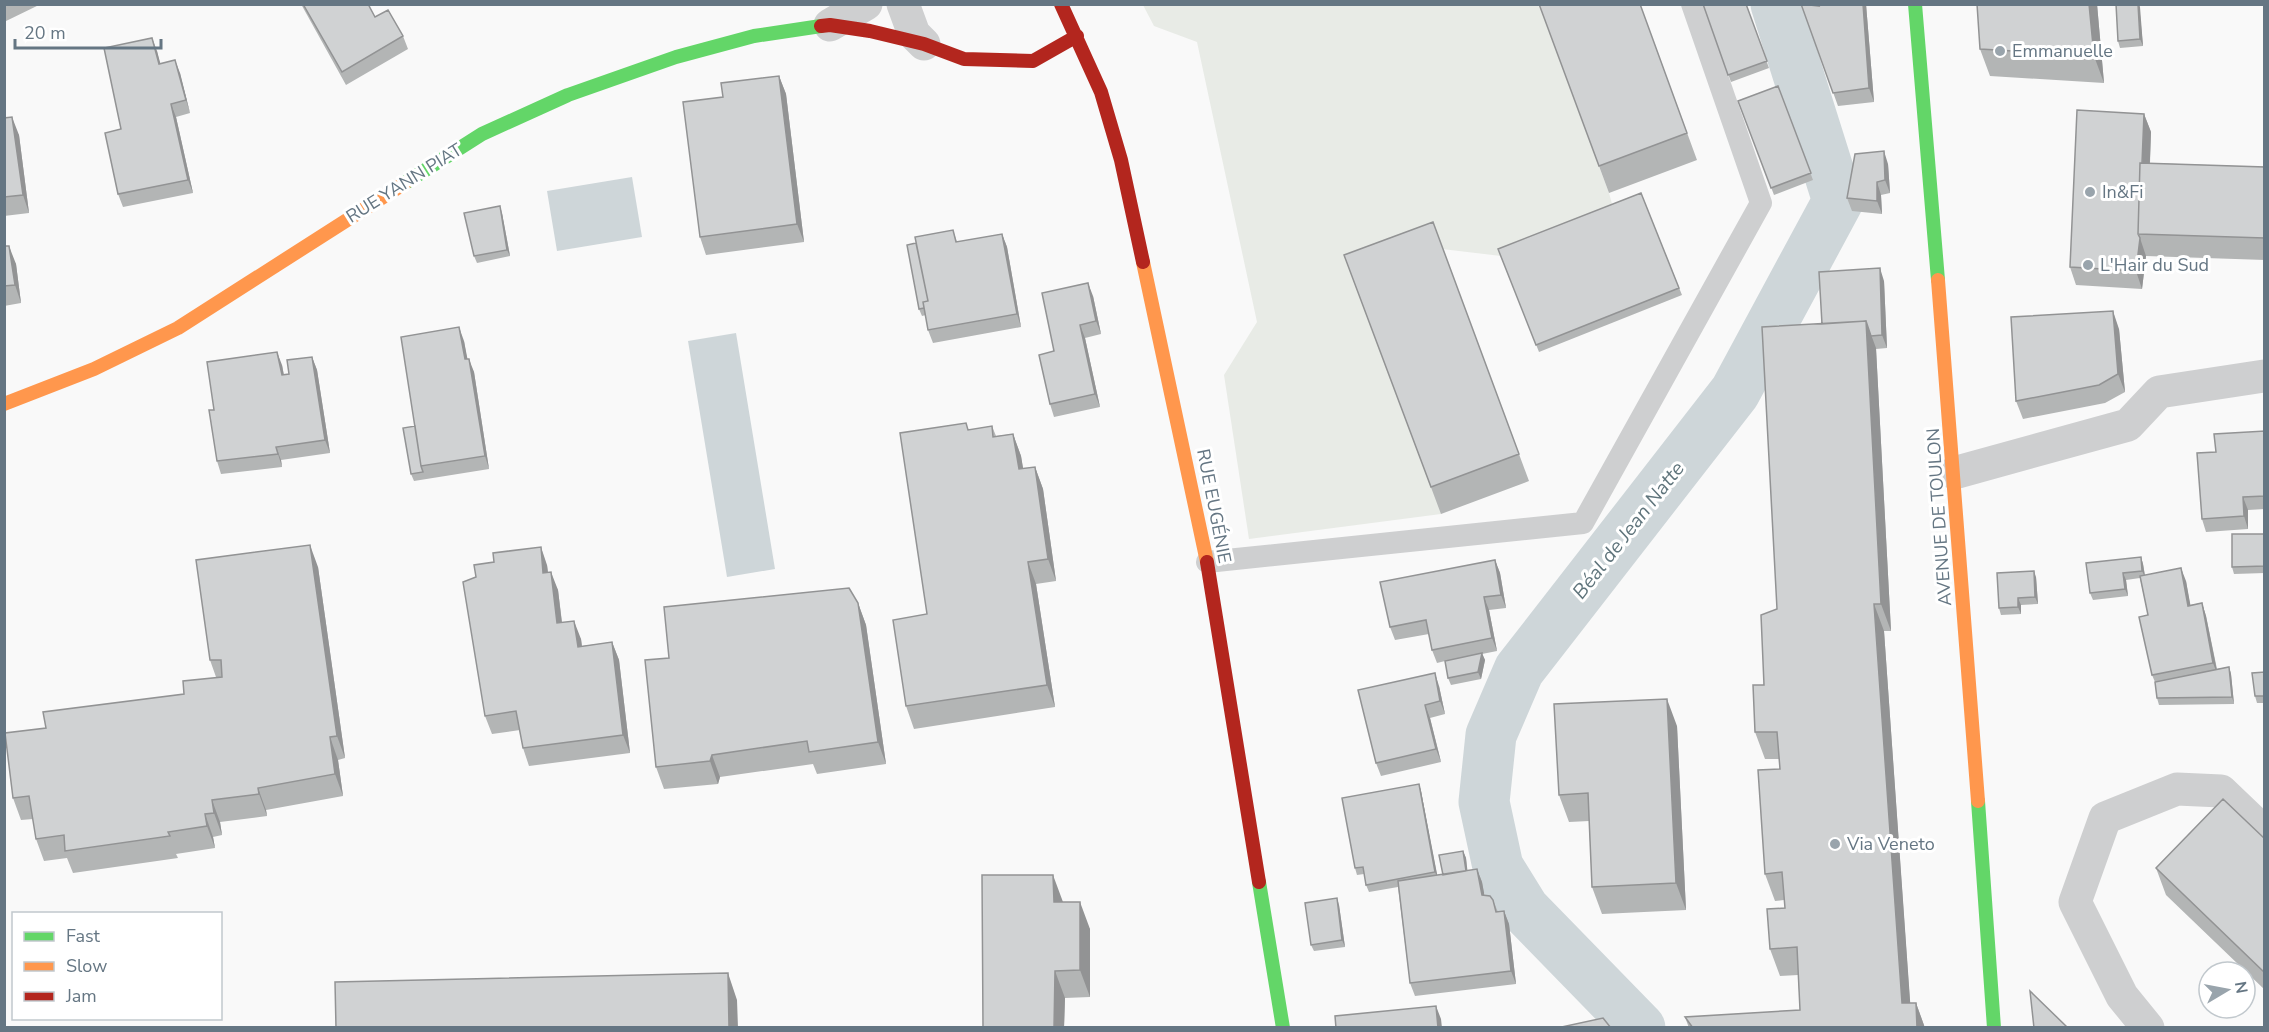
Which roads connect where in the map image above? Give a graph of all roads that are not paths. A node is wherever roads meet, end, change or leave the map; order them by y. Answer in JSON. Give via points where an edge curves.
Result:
{"nodes":[{"id":1,"x":866,"y":4,"type":"edge"},
{"id":2,"x":903,"y":4,"type":"edge"},
{"id":3,"x":1061,"y":4,"type":"edge"},
{"id":4,"x":1692,"y":4,"type":"edge"},
{"id":5,"x":1915,"y":4,"type":"edge"},
{"id":6,"x":830,"y":25,"type":"junction"},
{"id":7,"x":1077,"y":36,"type":"junction"},
{"id":8,"x":924,"y":44,"type":"junction"},
{"id":9,"x":2265,"y":376,"type":"edge"},
{"id":10,"x":4,"y":405,"type":"edge"},
{"id":11,"x":1954,"y":473,"type":"junction"},
{"id":12,"x":1207,"y":562,"type":"junction"},
{"id":13,"x":2265,"y":832,"type":"edge"},
{"id":14,"x":1283,"y":1028,"type":"edge"},
{"id":15,"x":1994,"y":1028,"type":"edge"},
{"id":16,"x":2148,"y":1028,"type":"edge"}],
"edges":[{"from":1,"to":6,"type":"street","name":"RUE YANN PIAT"},
{"from":2,"to":8,"type":"street","via":[[914,34]]},
{"from":3,"to":7,"type":"street","name":"RUE EUGÉNIE"},
{"from":4,"to":12,"type":"lane","via":[[1761,203],[1583,523]]},
{"from":5,"to":11,"type":"street","name":"AVENUE DE TOULON"},
{"from":6,"to":8,"type":"street","name":"RUE YANN PIAT"},
{"from":6,"to":10,"type":"street","name":"RUE YANN PIAT","via":[[754,36],[676,57],[568,95],[482,134],[178,328],[94,369]]},
{"from":7,"to":8,"type":"street","name":"RUE YANN PIAT","via":[[1034,61],[964,58]]},
{"from":7,"to":12,"type":"street","name":"RUE EUGÉNIE","via":[[1101,92],[1121,160]]},
{"from":9,"to":11,"type":"street","via":[[2159,392],[2128,425]]},
{"from":11,"to":15,"type":"street","name":"AVENUE DE TOULON"},
{"from":12,"to":14,"type":"street","name":"RUE EUGÉNIE"},
{"from":13,"to":16,"type":"street","via":[[2221,791],[2177,789],[2105,819],[2075,902],[2122,996]]}]}
